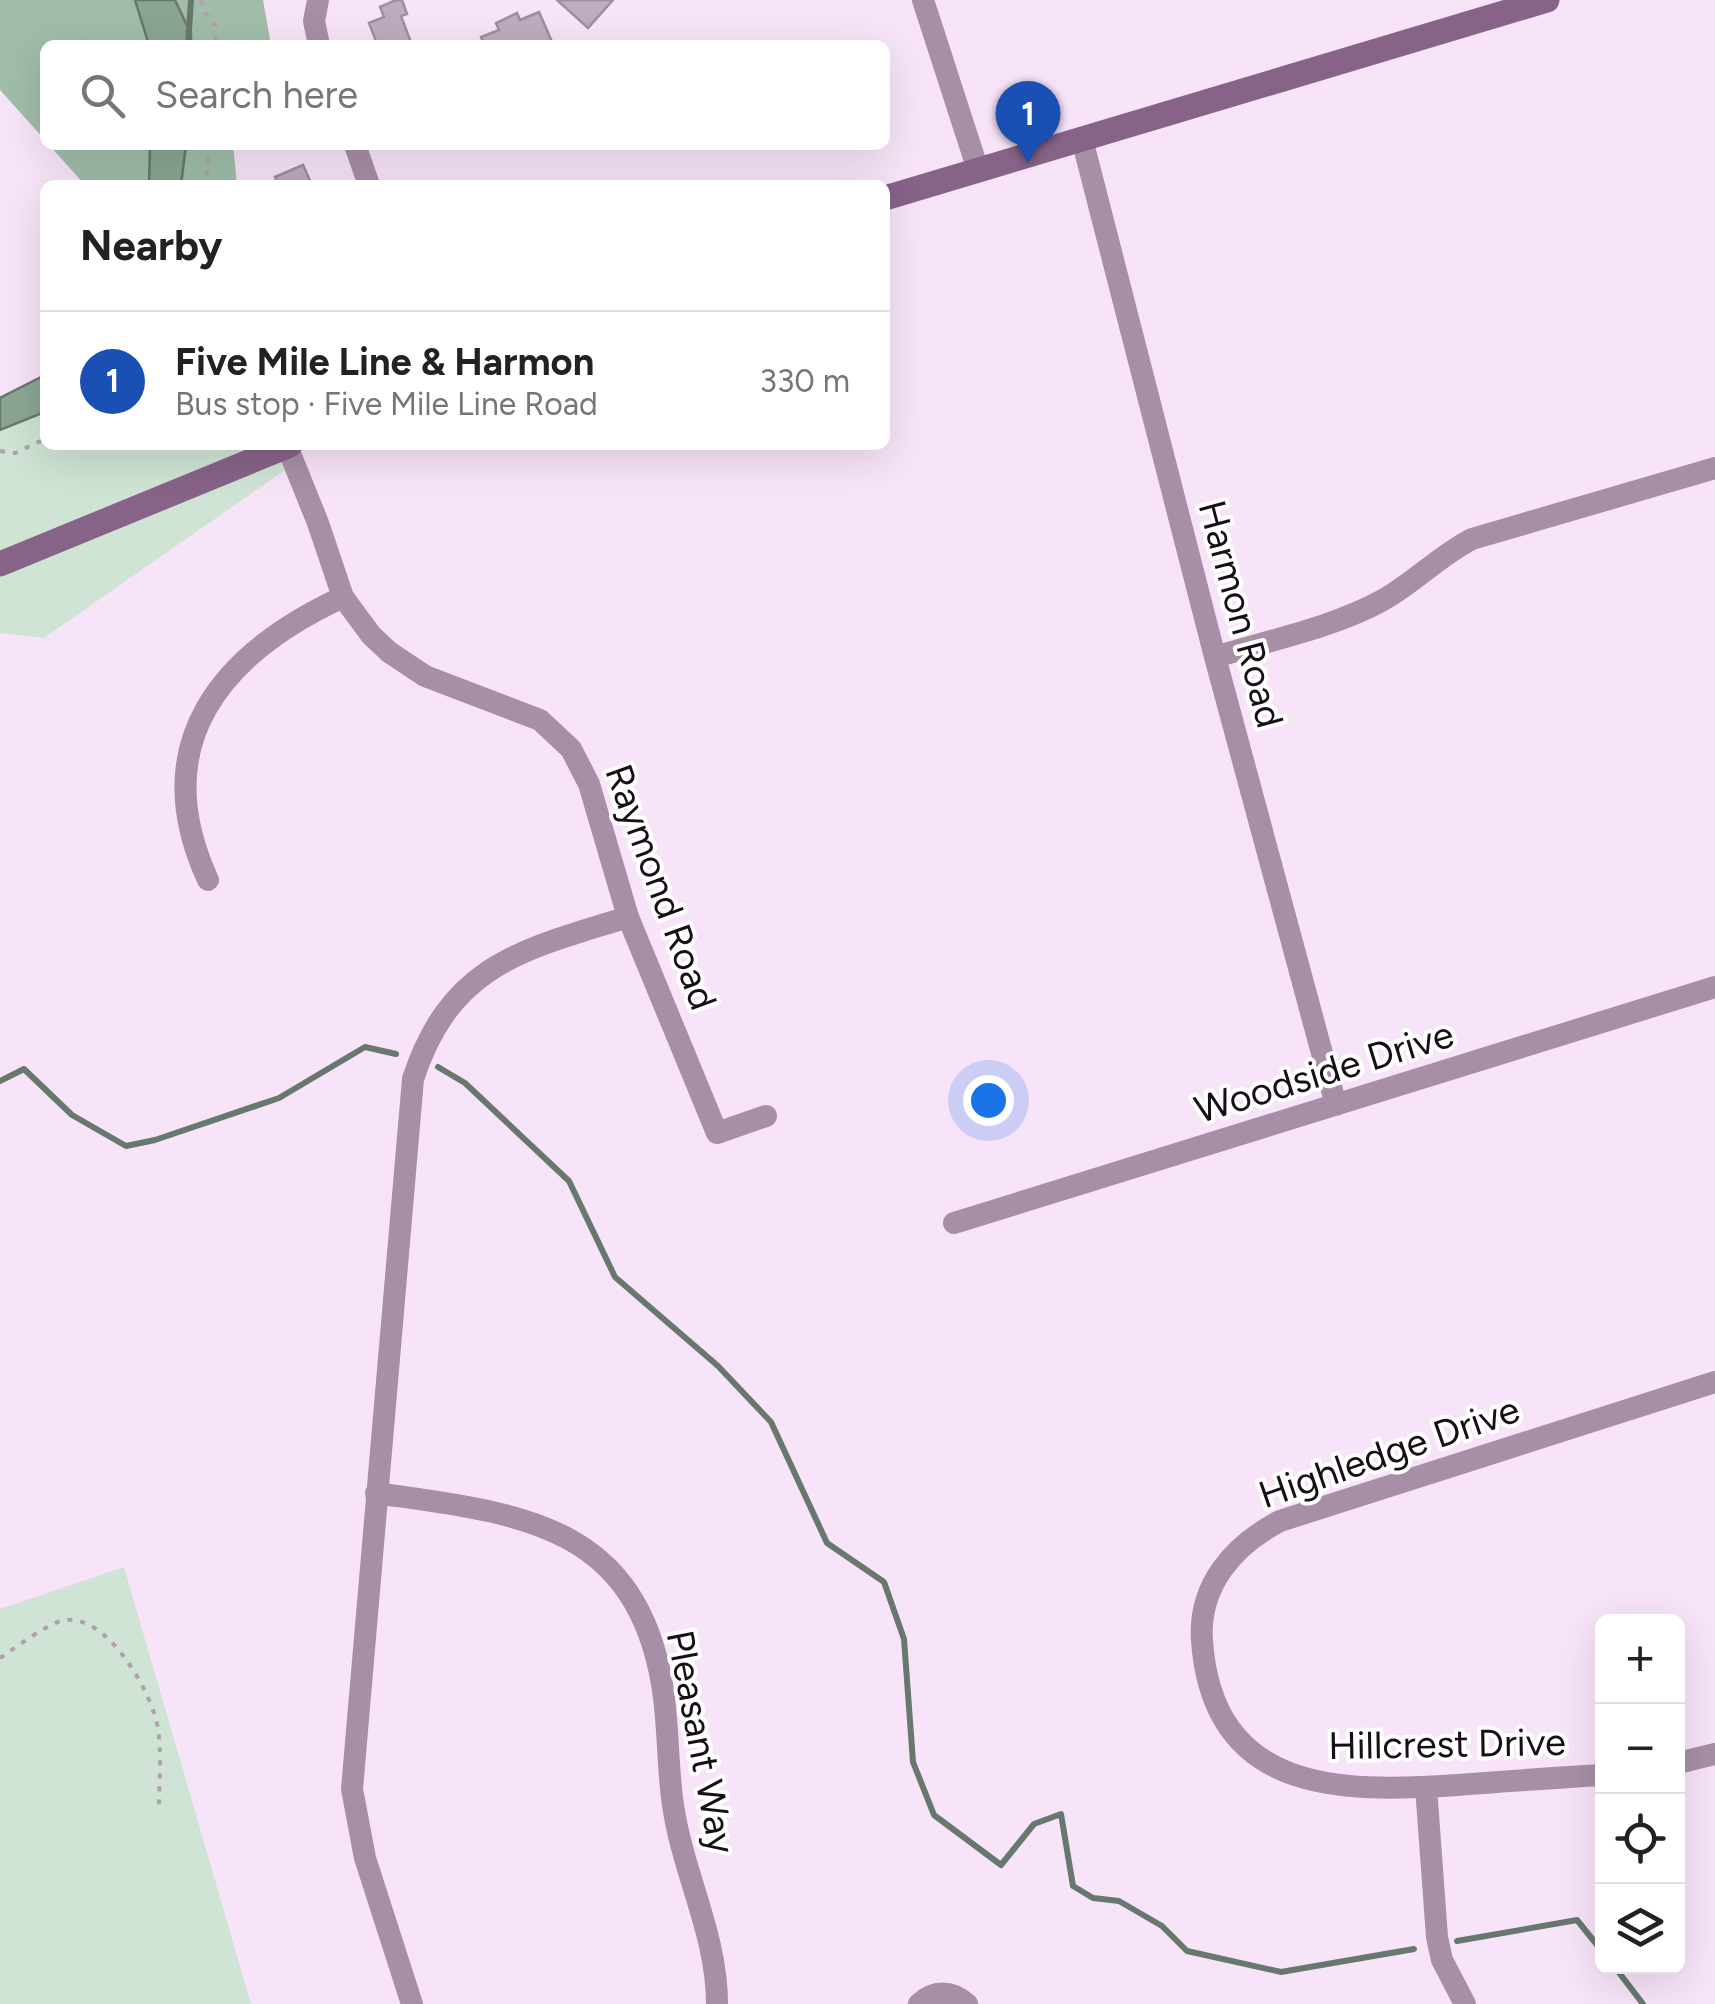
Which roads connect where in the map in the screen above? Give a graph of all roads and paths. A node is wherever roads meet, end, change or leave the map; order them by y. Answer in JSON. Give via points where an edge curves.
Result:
{"nodes":[{"id":1,"x":201,"y":0,"type":"edge"},
{"id":2,"x":318,"y":0,"type":"edge"},
{"id":3,"x":924,"y":0,"type":"edge"},
{"id":4,"x":1545,"y":0,"type":"edge"},
{"id":5,"x":216,"y":40,"type":"edge"},
{"id":6,"x":318,"y":40,"type":"edge"},
{"id":7,"x":1082,"y":139,"type":"junction"},
{"id":8,"x":207,"y":150,"type":"edge"},
{"id":9,"x":356,"y":150,"type":"edge"},
{"id":10,"x":978,"y":170,"type":"junction"},
{"id":11,"x":207,"y":180,"type":"edge"},
{"id":12,"x":367,"y":180,"type":"edge"},
{"id":13,"x":890,"y":196,"type":"edge"},
{"id":14,"x":40,"y":441,"type":"edge"},
{"id":15,"x":278,"y":450,"type":"edge"},
{"id":16,"x":290,"y":450,"type":"edge"},
{"id":17,"x":0,"y":451,"type":"edge"},
{"id":18,"x":1715,"y":468,"type":"edge"},
{"id":19,"x":0,"y":564,"type":"edge"},
{"id":20,"x":343,"y":597,"type":"junction"},
{"id":21,"x":1215,"y":657,"type":"junction"},
{"id":22,"x":208,"y":880,"type":"dead end"},
{"id":23,"x":628,"y":916,"type":"junction"},
{"id":24,"x":1715,"y":987,"type":"edge"},
{"id":25,"x":1336,"y":1106,"type":"junction"},
{"id":26,"x":766,"y":1116,"type":"dead end"},
{"id":27,"x":954,"y":1223,"type":"dead end"},
{"id":28,"x":1715,"y":1382,"type":"edge"},
{"id":29,"x":376,"y":1493,"type":"junction"},
{"id":30,"x":0,"y":1658,"type":"edge"},
{"id":31,"x":1212,"y":1692,"type":"joint"},
{"id":32,"x":1715,"y":1754,"type":"edge"},
{"id":33,"x":1685,"y":1761,"type":"edge"},
{"id":34,"x":1595,"y":1775,"type":"edge"},
{"id":35,"x":1426,"y":1787,"type":"junction"},
{"id":36,"x":159,"y":1808,"type":"dead end"},
{"id":37,"x":412,"y":2004,"type":"edge"},
{"id":38,"x":717,"y":2004,"type":"edge"},
{"id":39,"x":919,"y":2004,"type":"edge"},
{"id":40,"x":966,"y":2004,"type":"edge"},
{"id":41,"x":1465,"y":2004,"type":"edge"}],
"edges":[{"from":1,"to":5,"type":"path"},
{"from":2,"to":6,"type":"street"},
{"from":3,"to":10,"type":"street"},
{"from":4,"to":7,"type":"main road"},
{"from":7,"to":10,"type":"main road"},
{"from":7,"to":21,"type":"street","name":"Harmon Road"},
{"from":8,"to":11,"type":"path"},
{"from":9,"to":12,"type":"street"},
{"from":10,"to":13,"type":"main road"},
{"from":14,"to":17,"type":"path","via":[[16,453]]},
{"from":15,"to":19,"type":"main road"},
{"from":16,"to":20,"type":"street","name":"Raymond Road"},
{"from":18,"to":21,"type":"street","via":[[1472,539],[1362,610]]},
{"from":20,"to":22,"type":"street","via":[[256,648],[201,718],[185,788],[191,838]]},
{"from":20,"to":23,"type":"street","name":"Raymond Road","via":[[372,636],[406,664],[522,712],[572,749]]},
{"from":21,"to":25,"type":"street","name":"Harmon Road"},
{"from":23,"to":26,"type":"street","name":"Raymond Road","via":[[717,1133]]},
{"from":23,"to":29,"type":"street","via":[[492,967],[452,1002],[422,1053],[408,1108]]},
{"from":24,"to":25,"type":"street","name":"Woodside Drive"},
{"from":25,"to":27,"type":"street","name":"Woodside Drive"},
{"from":28,"to":31,"type":"street","name":"Highledge Drive","via":[[1280,1520],[1250,1536],[1224,1564],[1207,1597],[1202,1630]]},
{"from":29,"to":37,"type":"street","via":[[352,1789],[365,1858]]},
{"from":29,"to":38,"type":"street","name":"Pleasant Way","via":[[528,1519],[570,1538],[628,1592],[662,1683],[673,1808],[712,1948]]},
{"from":30,"to":36,"type":"path","via":[[61,1621],[100,1629],[149,1699],[158,1726]]},
{"from":31,"to":35,"type":"street","name":"Hillcrest Drive","via":[[1236,1734],[1291,1776],[1352,1788]]},
{"from":32,"to":33,"type":"street"},
{"from":34,"to":35,"type":"street","name":"Hillcrest Drive"},
{"from":35,"to":41,"type":"street","via":[[1437,1937]]},
{"from":39,"to":40,"type":"street","via":[[943,1993]]}]}
